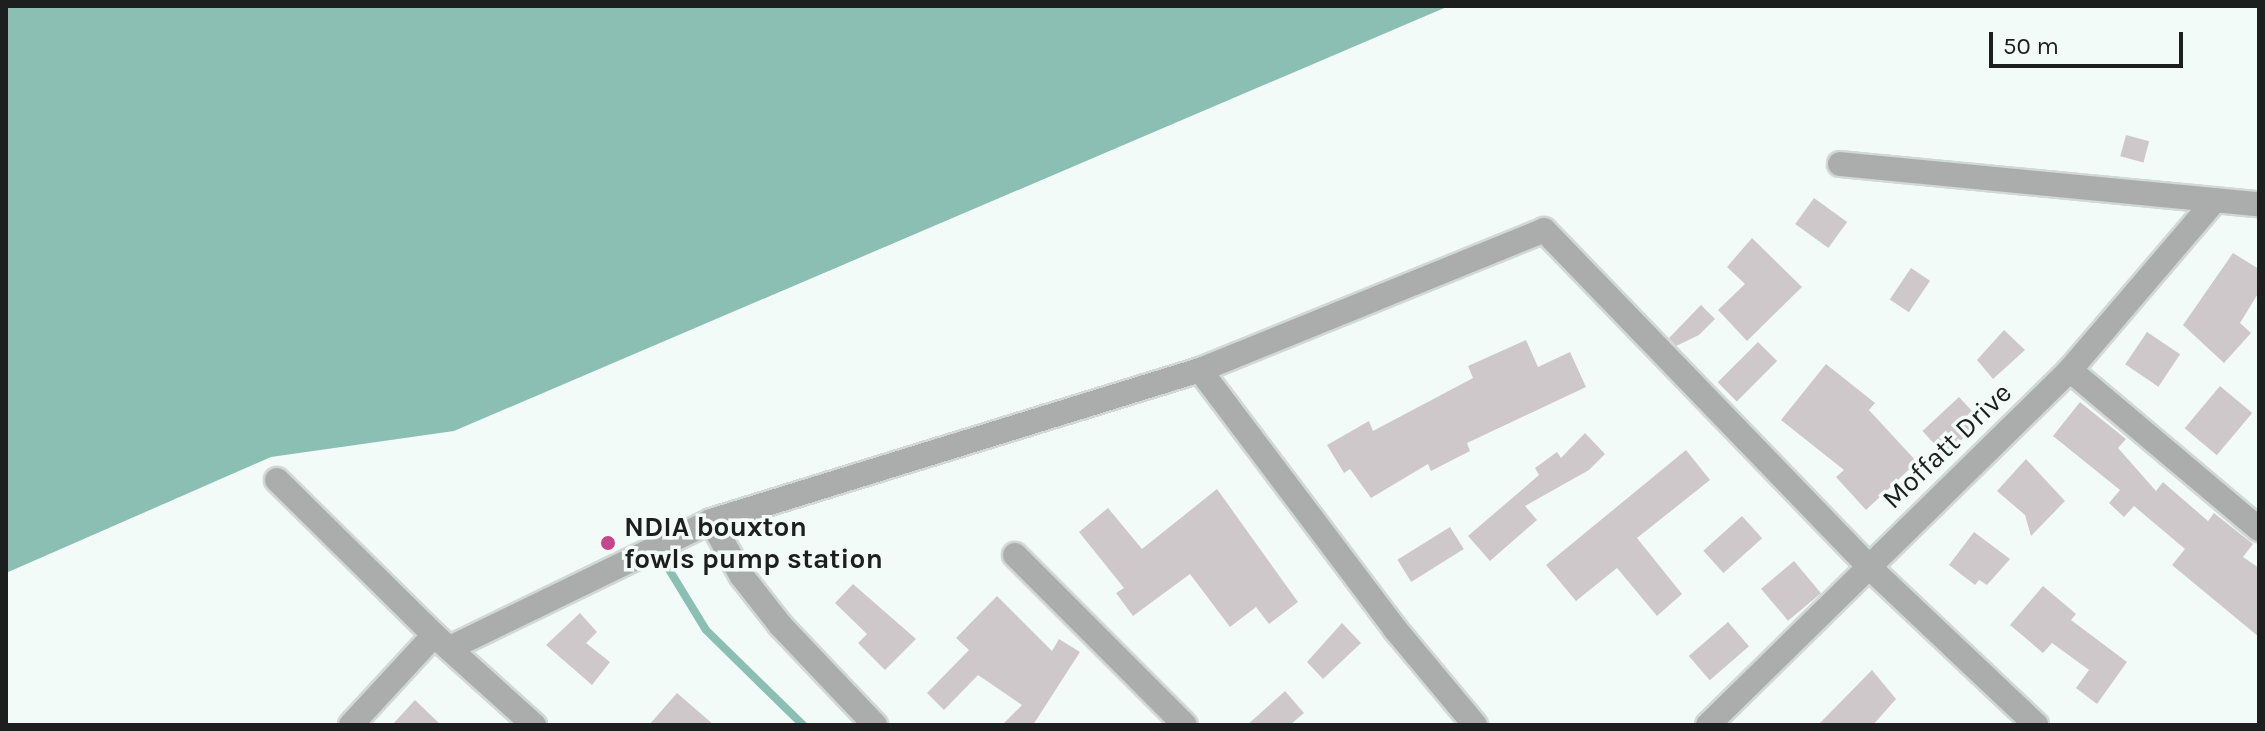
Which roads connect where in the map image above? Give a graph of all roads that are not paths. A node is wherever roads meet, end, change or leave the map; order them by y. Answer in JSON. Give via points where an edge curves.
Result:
{"nodes":[{"id":1,"x":1840,"y":164,"type":"dead end"},
{"id":2,"x":2215,"y":200,"type":"junction"},
{"id":3,"x":2259,"y":204,"type":"edge"},
{"id":4,"x":1200,"y":370,"type":"junction"},
{"id":5,"x":2070,"y":370,"type":"junction"},
{"id":6,"x":277,"y":480,"type":"dead end"},
{"id":7,"x":711,"y":521,"type":"junction"},
{"id":8,"x":2259,"y":529,"type":"edge"},
{"id":9,"x":1015,"y":555,"type":"dead end"},
{"id":10,"x":1867,"y":565,"type":"junction"},
{"id":11,"x":442,"y":642,"type":"junction"},
{"id":12,"x":351,"y":725,"type":"edge"},
{"id":13,"x":534,"y":725,"type":"edge"},
{"id":14,"x":875,"y":725,"type":"edge"},
{"id":15,"x":1185,"y":725,"type":"edge"},
{"id":16,"x":1475,"y":725,"type":"edge"},
{"id":17,"x":1708,"y":725,"type":"edge"},
{"id":18,"x":2036,"y":725,"type":"edge"}],
"edges":[{"from":1,"to":2,"type":"street"},
{"from":2,"to":3,"type":"street"},
{"from":2,"to":5,"type":"street","name":"Moffatt Drive"},
{"from":4,"to":7,"type":"street"},
{"from":4,"to":10,"type":"street","via":[[1544,230]]},
{"from":4,"to":16,"type":"street","via":[[1395,629]]},
{"from":5,"to":8,"type":"street"},
{"from":5,"to":10,"type":"street","name":"Moffatt Drive"},
{"from":6,"to":11,"type":"street"},
{"from":7,"to":11,"type":"street"},
{"from":7,"to":14,"type":"street","via":[[741,575],[781,626]]},
{"from":9,"to":15,"type":"street"},
{"from":10,"to":17,"type":"street","name":"Moffatt Drive"},
{"from":10,"to":18,"type":"street"},
{"from":11,"to":12,"type":"street"},
{"from":11,"to":13,"type":"street"}]}
